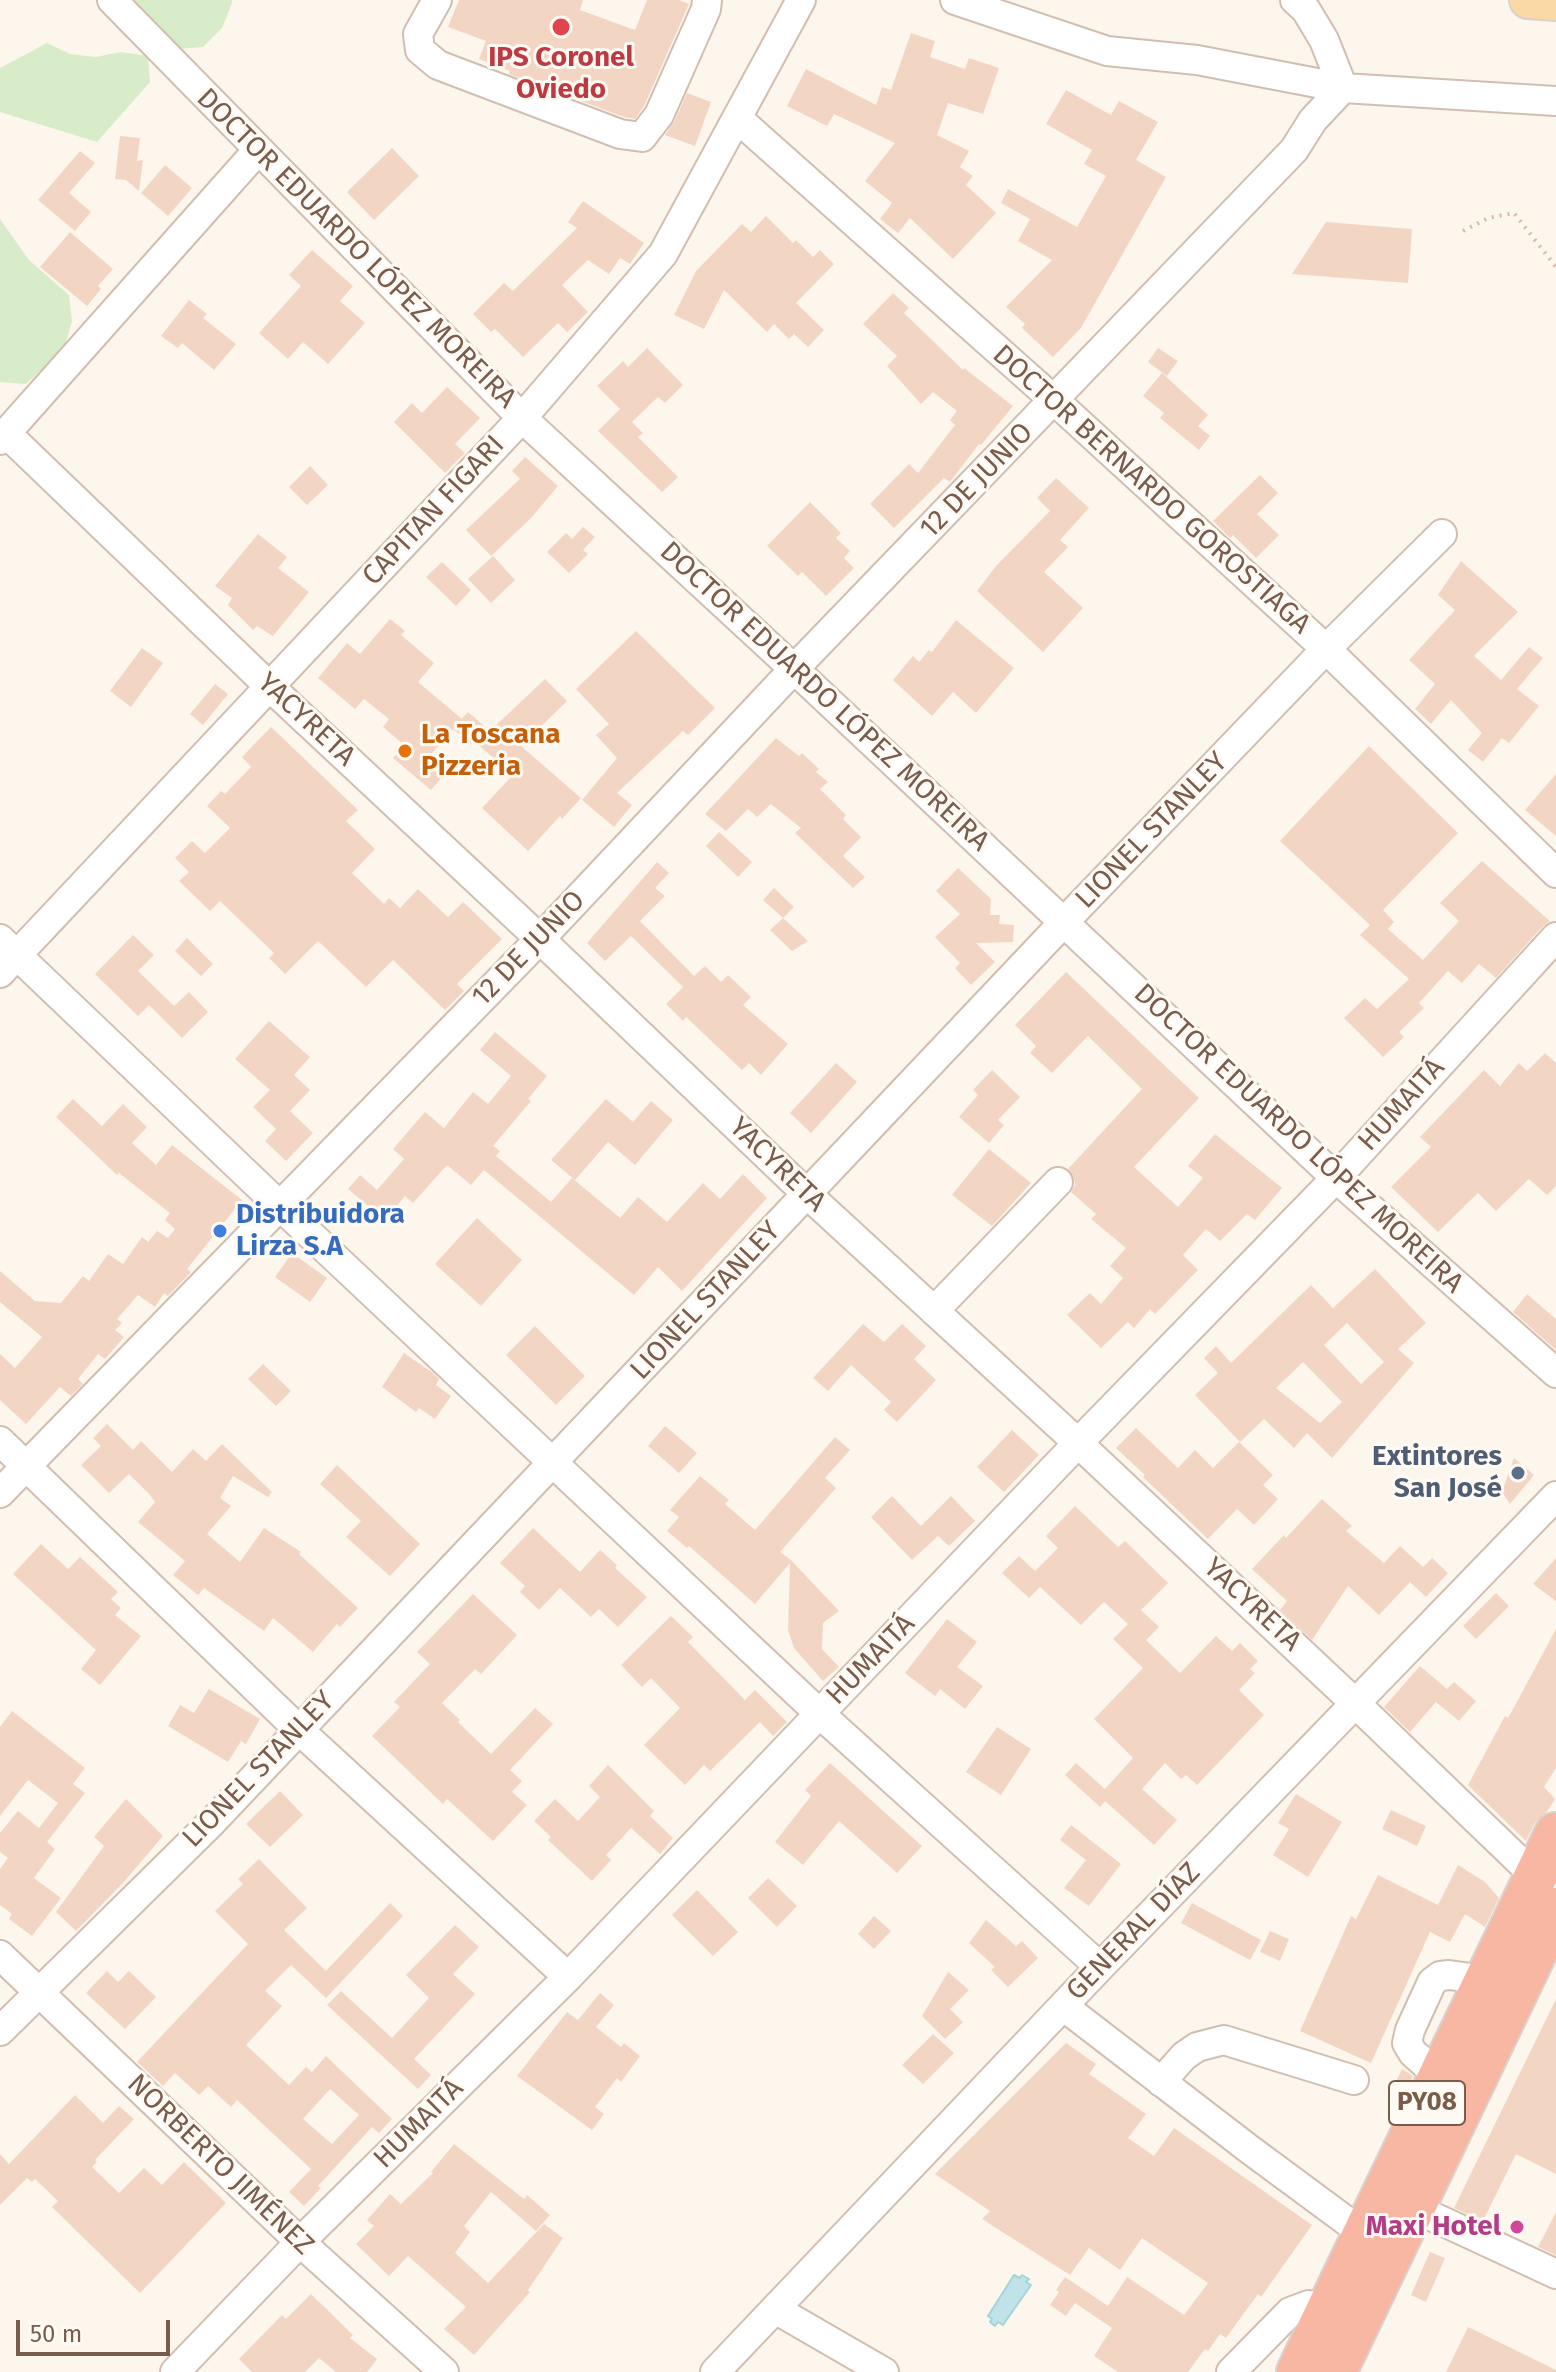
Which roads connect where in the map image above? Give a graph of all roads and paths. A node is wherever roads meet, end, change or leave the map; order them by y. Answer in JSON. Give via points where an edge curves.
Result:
{"nodes":[{"id":1,"x":112,"y":0,"type":"edge"},
{"id":2,"x":437,"y":0,"type":"edge"},
{"id":3,"x":707,"y":0,"type":"edge"},
{"id":4,"x":801,"y":0,"type":"edge"},
{"id":5,"x":955,"y":0,"type":"edge"},
{"id":6,"x":1295,"y":0,"type":"edge"},
{"id":7,"x":1528,"y":0,"type":"edge"},
{"id":8,"x":1556,"y":2,"type":"edge"},
{"id":9,"x":1343,"y":88,"type":"junction"},
{"id":10,"x":1556,"y":101,"type":"edge"},
{"id":11,"x":737,"y":118,"type":"junction"},
{"id":12,"x":258,"y":150,"type":"junction"},
{"id":13,"x":1463,"y":231,"type":"dead end"},
{"id":14,"x":1556,"y":267,"type":"edge"},
{"id":15,"x":1055,"y":401,"type":"junction"},
{"id":16,"x":522,"y":418,"type":"junction"},
{"id":17,"x":3,"y":436,"type":"edge"},
{"id":18,"x":1442,"y":534,"type":"dead end"},
{"id":19,"x":1326,"y":649,"type":"junction"},
{"id":20,"x":794,"y":669,"type":"junction"},
{"id":21,"x":269,"y":686,"type":"junction"},
{"id":22,"x":1556,"y":873,"type":"edge"},
{"id":23,"x":1064,"y":922,"type":"junction"},
{"id":24,"x":1556,"y":937,"type":"edge"},
{"id":25,"x":540,"y":939,"type":"junction"},
{"id":26,"x":5,"y":956,"type":"edge"},
{"id":27,"x":1336,"y":1178,"type":"junction"},
{"id":28,"x":1058,"y":1182,"type":"dead end"},
{"id":29,"x":807,"y":1194,"type":"junction"},
{"id":30,"x":280,"y":1206,"type":"junction"},
{"id":31,"x":934,"y":1311,"type":"junction"},
{"id":32,"x":1556,"y":1373,"type":"edge"},
{"id":33,"x":0,"y":1441,"type":"edge"},
{"id":34,"x":1078,"y":1443,"type":"junction"},
{"id":35,"x":553,"y":1462,"type":"junction"},
{"id":36,"x":26,"y":1467,"type":"junction"},
{"id":37,"x":0,"y":1493,"type":"edge"},
{"id":38,"x":1556,"y":1496,"type":"edge"},
{"id":39,"x":1355,"y":1703,"type":"junction"},
{"id":40,"x":820,"y":1714,"type":"junction"},
{"id":41,"x":299,"y":1730,"type":"junction"},
{"id":42,"x":1556,"y":1834,"type":"edge"},
{"id":43,"x":1544,"y":1908,"type":"edge"},
{"id":44,"x":0,"y":1955,"type":"edge"},
{"id":45,"x":1100,"y":1967,"type":"junction"},
{"id":46,"x":568,"y":1977,"type":"junction"},
{"id":47,"x":39,"y":1992,"type":"junction"},
{"id":48,"x":1063,"y":2006,"type":"junction"},
{"id":49,"x":0,"y":2031,"type":"edge"},
{"id":50,"x":1354,"y":2080,"type":"dead end"},
{"id":51,"x":1161,"y":2082,"type":"junction"},
{"id":52,"x":1398,"y":2201,"type":"junction"},
{"id":53,"x":300,"y":2242,"type":"junction"},
{"id":54,"x":1379,"y":2242,"type":"junction"},
{"id":55,"x":1556,"y":2274,"type":"edge"},
{"id":56,"x":1329,"y":2308,"type":"junction"},
{"id":57,"x":775,"y":2309,"type":"junction"},
{"id":58,"x":175,"y":2372,"type":"edge"},
{"id":59,"x":444,"y":2372,"type":"edge"},
{"id":60,"x":715,"y":2372,"type":"edge"},
{"id":61,"x":884,"y":2372,"type":"edge"},
{"id":62,"x":1231,"y":2372,"type":"edge"},
{"id":63,"x":1298,"y":2372,"type":"edge"},
{"id":64,"x":1335,"y":2372,"type":"edge"}],
"edges":[{"from":1,"to":12,"type":"street","name":"DOCTOR EDUARDO LÓPEZ MOREIRA"},
{"from":2,"to":3,"type":"street","via":[[418,34],[420,50],[438,65],[620,134],[642,137],[659,115]]},
{"from":4,"to":11,"type":"street","name":"CAPITAN FIGARI"},
{"from":5,"to":9,"type":"street","via":[[1107,51],[1197,60]]},
{"from":6,"to":9,"type":"street","via":[[1324,40]]},
{"from":7,"to":8,"type":"main road"},
{"from":9,"to":10,"type":"street"},
{"from":9,"to":15,"type":"street","name":"12 DE JUNIO","via":[[1294,150]]},
{"from":11,"to":15,"type":"street","name":"DOCTOR BERNARDO GOROSTIAGA"},
{"from":11,"to":16,"type":"street","name":"CAPITAN FIGARI","via":[[663,254]]},
{"from":12,"to":16,"type":"street","name":"DOCTOR EDUARDO LÓPEZ MOREIRA"},
{"from":12,"to":17,"type":"street"},
{"from":13,"to":14,"type":"path","via":[[1514,213]]},
{"from":15,"to":19,"type":"street","name":"DOCTOR BERNARDO GOROSTIAGA"},
{"from":15,"to":20,"type":"street","name":"12 DE JUNIO"},
{"from":16,"to":20,"type":"street","name":"DOCTOR EDUARDO LÓPEZ MOREIRA"},
{"from":16,"to":21,"type":"street","name":"CAPITAN FIGARI"},
{"from":17,"to":21,"type":"street","name":"YACYRETA"},
{"from":18,"to":19,"type":"street","name":"LIONEL STANLEY"},
{"from":19,"to":22,"type":"street","name":"DOCTOR BERNARDO GOROSTIAGA"},
{"from":19,"to":23,"type":"street","name":"LIONEL STANLEY"},
{"from":20,"to":23,"type":"street","name":"DOCTOR EDUARDO LÓPEZ MOREIRA"},
{"from":20,"to":25,"type":"street","name":"12 DE JUNIO"},
{"from":21,"to":25,"type":"street","name":"YACYRETA"},
{"from":21,"to":26,"type":"street","name":"CAPITAN FIGARI"},
{"from":23,"to":27,"type":"street","name":"DOCTOR EDUARDO LÓPEZ MOREIRA"},
{"from":23,"to":29,"type":"street","name":"LIONEL STANLEY"},
{"from":24,"to":27,"type":"street","name":"HUMAITÁ"},
{"from":25,"to":29,"type":"street","name":"YACYRETA"},
{"from":25,"to":30,"type":"street","name":"12 DE JUNIO"},
{"from":26,"to":30,"type":"street"},
{"from":27,"to":32,"type":"street","name":"DOCTOR EDUARDO LÓPEZ MOREIRA"},
{"from":27,"to":34,"type":"street","name":"HUMAITÁ"},
{"from":28,"to":31,"type":"street"},
{"from":29,"to":31,"type":"street","name":"YACYRETA"},
{"from":29,"to":35,"type":"street","name":"LIONEL STANLEY"},
{"from":30,"to":35,"type":"street"},
{"from":30,"to":36,"type":"street","name":"12 DE JUNIO"},
{"from":31,"to":34,"type":"street","name":"YACYRETA"},
{"from":33,"to":36,"type":"street"},
{"from":34,"to":39,"type":"street","name":"YACYRETA"},
{"from":34,"to":40,"type":"street","name":"HUMAITÁ"},
{"from":35,"to":40,"type":"street"},
{"from":35,"to":41,"type":"street","name":"LIONEL STANLEY"},
{"from":36,"to":37,"type":"street","name":"12 DE JUNIO"},
{"from":36,"to":41,"type":"street"},
{"from":38,"to":39,"type":"street","name":"GENERAL DÍAZ"},
{"from":39,"to":43,"type":"street","name":"YACYRETA"},
{"from":39,"to":45,"type":"street","name":"GENERAL DÍAZ"},
{"from":40,"to":45,"type":"street"},
{"from":40,"to":46,"type":"street","name":"HUMAITÁ"},
{"from":41,"to":46,"type":"street"},
{"from":41,"to":47,"type":"street","name":"LIONEL STANLEY"},
{"from":42,"to":43,"type":"highway","number":"PY08"},
{"from":43,"to":52,"type":"highway","number":"PY08"},
{"from":43,"to":52,"type":"highway","number":"PY08","via":[[1486,1980],[1440,2077]]},
{"from":44,"to":47,"type":"street","name":"NORBERTO JIMÉNEZ"},
{"from":45,"to":48,"type":"street","name":"GENERAL DÍAZ"},
{"from":46,"to":53,"type":"street","name":"HUMAITÁ"},
{"from":47,"to":49,"type":"street","name":"LIONEL STANLEY"},
{"from":47,"to":53,"type":"street","name":"NORBERTO JIMÉNEZ"},
{"from":48,"to":51,"type":"street"},
{"from":48,"to":57,"type":"street","name":"GENERAL DÍAZ"},
{"from":50,"to":51,"type":"street","via":[[1224,2040],[1197,2047]]},
{"from":51,"to":54,"type":"street"},
{"from":52,"to":54,"type":"highway","number":"PY08"},
{"from":52,"to":55,"type":"street"},
{"from":53,"to":58,"type":"street","name":"HUMAITÁ"},
{"from":53,"to":59,"type":"street","name":"NORBERTO JIMÉNEZ"},
{"from":54,"to":56,"type":"highway","number":"PY08"},
{"from":54,"to":64,"type":"highway","number":"PY08"},
{"from":56,"to":62,"type":"street","via":[[1309,2305],[1290,2312]]},
{"from":56,"to":63,"type":"highway","number":"PY08"},
{"from":57,"to":60,"type":"street","name":"GENERAL DÍAZ"},
{"from":57,"to":61,"type":"street"}]}
